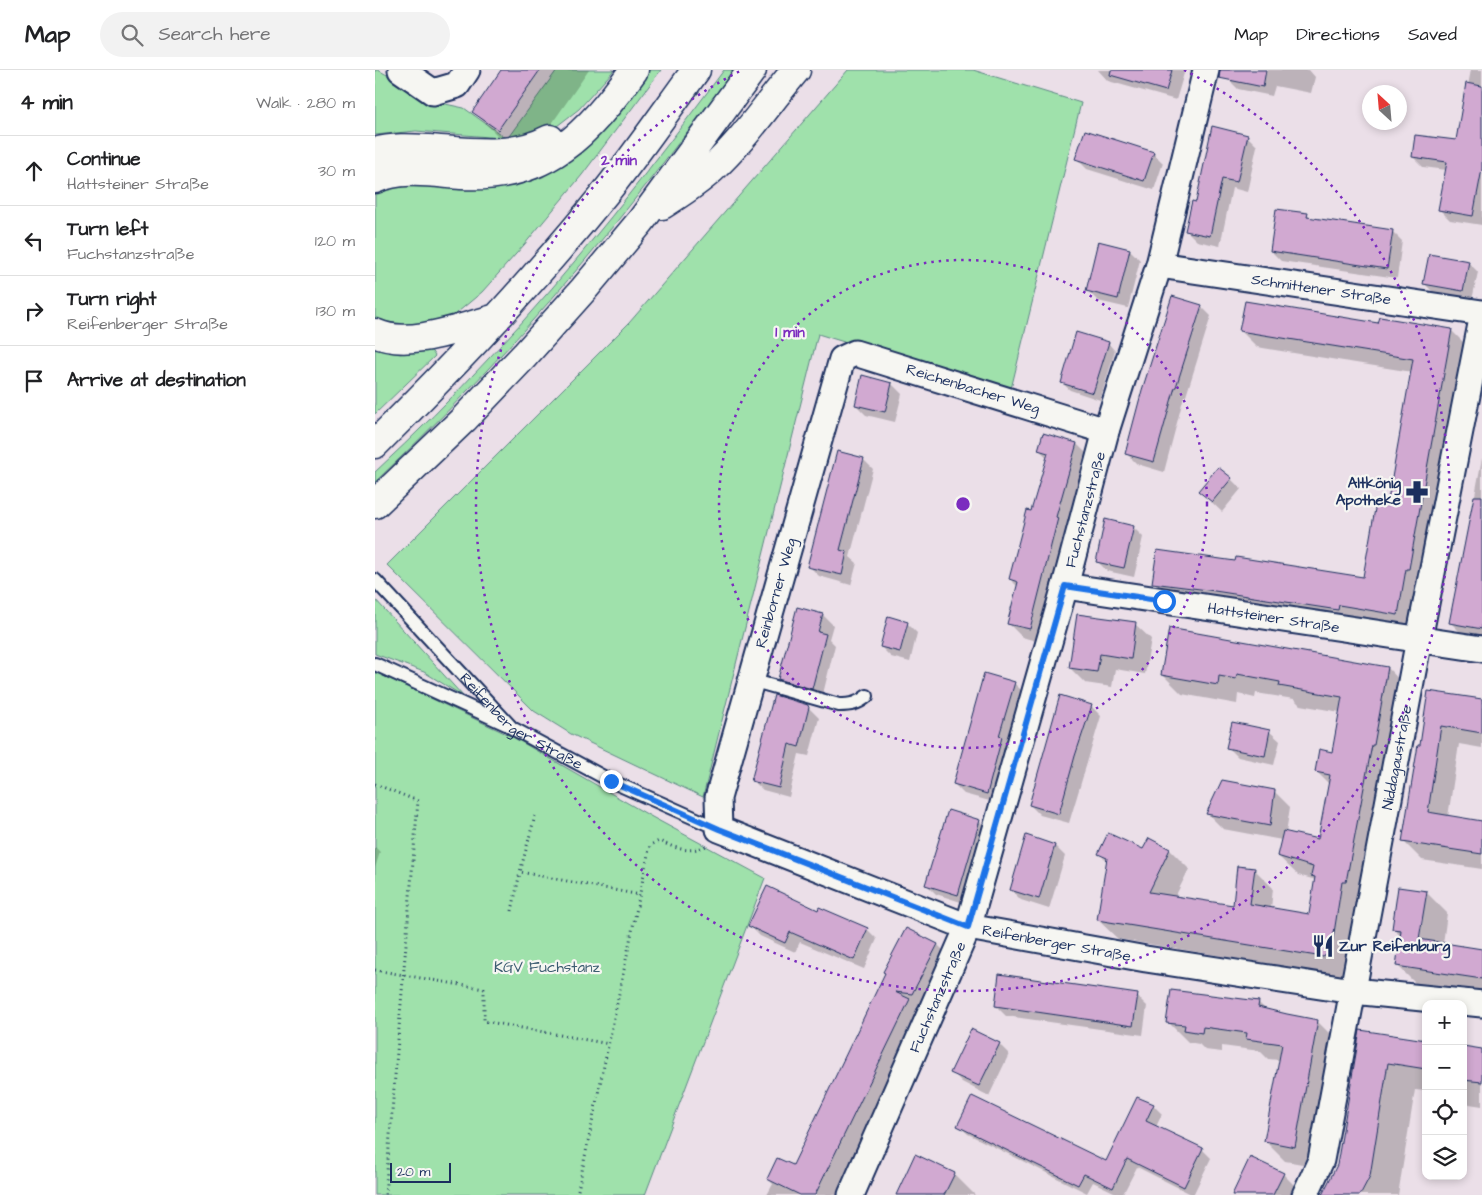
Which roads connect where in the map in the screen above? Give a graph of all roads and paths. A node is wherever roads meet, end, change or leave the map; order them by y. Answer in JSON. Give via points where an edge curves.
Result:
{"nodes":[{"id":1,"x":401,"y":70,"type":"edge"},
{"id":2,"x":467,"y":70,"type":"edge"},
{"id":3,"x":620,"y":70,"type":"edge"},
{"id":4,"x":634,"y":70,"type":"edge"},
{"id":5,"x":695,"y":70,"type":"edge"},
{"id":6,"x":752,"y":70,"type":"edge"},
{"id":7,"x":796,"y":70,"type":"edge"},
{"id":8,"x":1206,"y":70,"type":"edge"},
{"id":9,"x":375,"y":152,"type":"edge"},
{"id":10,"x":375,"y":179,"type":"edge"},
{"id":11,"x":641,"y":221,"type":"junction"},
{"id":12,"x":1159,"y":265,"type":"junction"},
{"id":13,"x":1482,"y":313,"type":"edge"},
{"id":14,"x":497,"y":318,"type":"junction"},
{"id":15,"x":1482,"y":318,"type":"edge"},
{"id":16,"x":375,"y":333,"type":"edge"},
{"id":17,"x":842,"y":358,"type":"joint"},
{"id":18,"x":1106,"y":431,"type":"junction"},
{"id":19,"x":375,"y":444,"type":"edge"},
{"id":20,"x":375,"y":504,"type":"edge"},
{"id":21,"x":375,"y":580,"type":"edge"},
{"id":22,"x":1065,"y":586,"type":"junction"},
{"id":23,"x":1419,"y":639,"type":"junction"},
{"id":24,"x":1482,"y":649,"type":"edge"},
{"id":25,"x":375,"y":664,"type":"edge"},
{"id":26,"x":751,"y":680,"type":"junction"},
{"id":27,"x":867,"y":696,"type":"dead end"},
{"id":28,"x":512,"y":728,"type":"junction"},
{"id":29,"x":375,"y":784,"type":"edge"},
{"id":30,"x":535,"y":816,"type":"dead end"},
{"id":31,"x":716,"y":836,"type":"junction"},
{"id":32,"x":520,"y":872,"type":"junction"},
{"id":33,"x":640,"y":895,"type":"junction"},
{"id":34,"x":512,"y":911,"type":"dead end"},
{"id":35,"x":968,"y":927,"type":"junction"},
{"id":36,"x":375,"y":970,"type":"edge"},
{"id":37,"x":403,"y":976,"type":"junction"},
{"id":38,"x":1353,"y":991,"type":"junction"},
{"id":39,"x":1482,"y":1004,"type":"edge"},
{"id":40,"x":609,"y":1044,"type":"junction"},
{"id":41,"x":385,"y":1195,"type":"edge"},
{"id":42,"x":577,"y":1195,"type":"edge"},
{"id":43,"x":851,"y":1195,"type":"edge"},
{"id":44,"x":1305,"y":1195,"type":"edge"}],
"edges":[{"from":1,"to":2,"type":"street","via":[[433,92],[457,85]]},
{"from":3,"to":9,"type":"highway","via":[[576,121],[560,134],[524,149],[484,153],[406,148]]},
{"from":4,"to":10,"type":"highway","via":[[584,130],[551,156],[532,166],[493,175],[407,171]]},
{"from":5,"to":14,"type":"highway","via":[[607,191]]},
{"from":6,"to":11,"type":"highway"},
{"from":7,"to":11,"type":"highway","via":[[739,142],[711,170]]},
{"from":8,"to":12,"type":"street","name":"Fuchstanzstraße"},
{"from":11,"to":20,"type":"highway","via":[[525,355]]},
{"from":12,"to":13,"type":"street","name":"Schmittener Straße"},
{"from":12,"to":18,"type":"street","name":"Fuchstanzstraße"},
{"from":14,"to":16,"type":"highway","via":[[421,338],[400,339]]},
{"from":14,"to":19,"type":"highway"},
{"from":15,"to":23,"type":"street","name":"Niddagaustraße"},
{"from":17,"to":18,"type":"street","name":"Reichenbacher Weg","via":[[855,352]]},
{"from":17,"to":26,"type":"street","name":"Reinborner Weg"},
{"from":18,"to":22,"type":"street","name":"Fuchstanzstraße"},
{"from":21,"to":28,"type":"lane","name":"Reifenberger Straße"},
{"from":22,"to":23,"type":"street","name":"Hattsteiner Straße"},
{"from":22,"to":35,"type":"street","name":"Fuchstanzstraße"},
{"from":23,"to":24,"type":"street","name":"Hattsteiner Straße"},
{"from":23,"to":38,"type":"street","name":"Niddagaustraße"},
{"from":25,"to":28,"type":"lane"},
{"from":26,"to":27,"type":"lane","via":[[839,705],[849,706]]},
{"from":26,"to":31,"type":"street","name":"Reinborner Weg","via":[[718,798]]},
{"from":28,"to":31,"type":"lane","name":"Reifenberger Straße"},
{"from":29,"to":37,"type":"path","via":[[418,801]]},
{"from":30,"to":32,"type":"path"},
{"from":31,"to":33,"type":"path","via":[[698,850],[678,849],[659,841],[650,845]]},
{"from":31,"to":35,"type":"street","name":"Reifenberger Straße"},
{"from":32,"to":33,"type":"path"},
{"from":32,"to":34,"type":"path"},
{"from":33,"to":40,"type":"path"},
{"from":35,"to":38,"type":"street","name":"Reifenberger Straße"},
{"from":35,"to":43,"type":"street","name":"Fuchstanzstraße"},
{"from":36,"to":37,"type":"path"},
{"from":37,"to":40,"type":"path","via":[[485,989],[484,1021]]},
{"from":37,"to":41,"type":"path"},
{"from":38,"to":39,"type":"street","name":"Reifenberger Straße"},
{"from":38,"to":44,"type":"street","name":"Niddagaustraße","via":[[1321,1160]]},
{"from":40,"to":42,"type":"path"}]}
